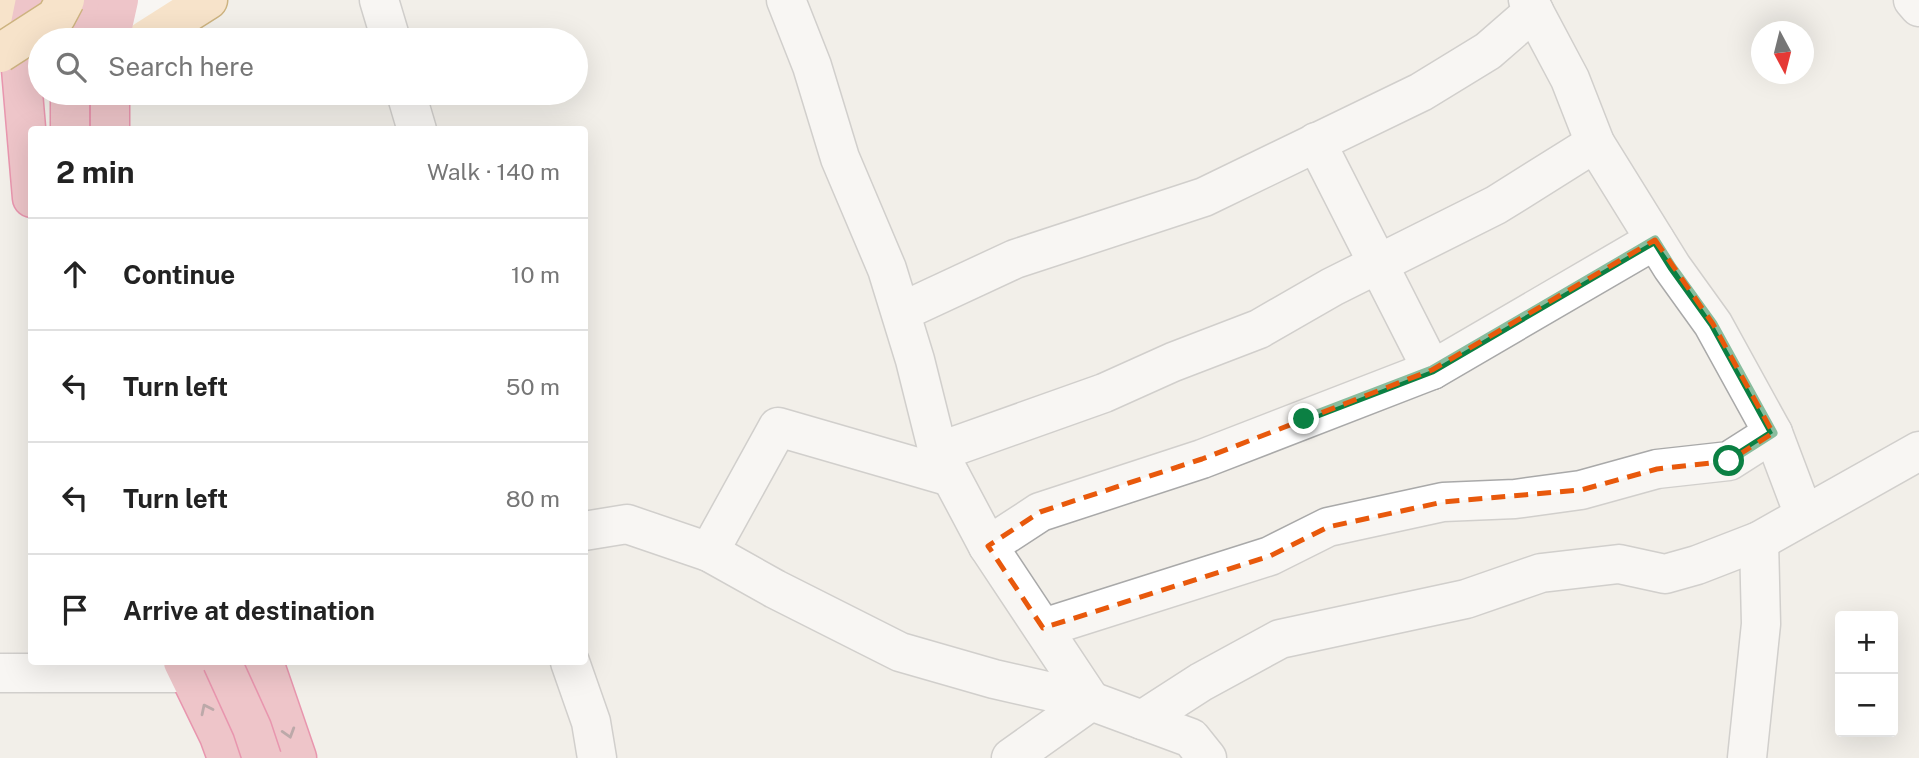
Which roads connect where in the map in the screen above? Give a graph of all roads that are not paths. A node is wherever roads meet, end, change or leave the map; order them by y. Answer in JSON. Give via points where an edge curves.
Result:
{"nodes":[{"id":1,"x":174,"y":0,"type":"edge"},
{"id":2,"x":208,"y":0,"type":"edge"},
{"id":3,"x":379,"y":0,"type":"edge"},
{"id":4,"x":786,"y":0,"type":"edge"},
{"id":5,"x":1913,"y":0,"type":"edge"},
{"id":6,"x":45,"y":1,"type":"edge"},
{"id":7,"x":1531,"y":6,"type":"edge"},
{"id":8,"x":1919,"y":8,"type":"edge"},
{"id":9,"x":108,"y":13,"type":"edge"},
{"id":10,"x":0,"y":19,"type":"edge"},
{"id":11,"x":35,"y":28,"type":"edge"},
{"id":12,"x":39,"y":28,"type":"edge"},
{"id":13,"x":91,"y":28,"type":"edge"},
{"id":14,"x":164,"y":28,"type":"edge"},
{"id":15,"x":387,"y":28,"type":"edge"},
{"id":16,"x":28,"y":35,"type":"edge"},
{"id":17,"x":28,"y":49,"type":"edge"},
{"id":18,"x":0,"y":53,"type":"edge"},
{"id":19,"x":21,"y":95,"type":"edge"},
{"id":20,"x":70,"y":105,"type":"edge"},
{"id":21,"x":110,"y":105,"type":"edge"},
{"id":22,"x":410,"y":105,"type":"edge"},
{"id":23,"x":70,"y":126,"type":"edge"},
{"id":24,"x":110,"y":126,"type":"edge"},
{"id":25,"x":416,"y":126,"type":"edge"},
{"id":26,"x":1316,"y":142,"type":"junction"},
{"id":27,"x":1595,"y":143,"type":"junction"},
{"id":28,"x":28,"y":161,"type":"edge"},
{"id":29,"x":1655,"y":240,"type":"junction"},
{"id":30,"x":1379,"y":262,"type":"junction"},
{"id":31,"x":901,"y":312,"type":"junction"},
{"id":32,"x":1432,"y":370,"type":"junction"},
{"id":33,"x":1773,"y":433,"type":"junction"},
{"id":34,"x":1919,"y":451,"type":"edge"},
{"id":35,"x":944,"y":465,"type":"junction"},
{"id":36,"x":1804,"y":515,"type":"junction"},
{"id":37,"x":588,"y":530,"type":"edge"},
{"id":38,"x":1759,"y":541,"type":"junction"},
{"id":39,"x":988,"y":546,"type":"junction"},
{"id":40,"x":709,"y":552,"type":"junction"},
{"id":41,"x":1043,"y":628,"type":"junction"},
{"id":42,"x":198,"y":665,"type":"edge"},
{"id":43,"x":265,"y":665,"type":"edge"},
{"id":44,"x":571,"y":665,"type":"edge"},
{"id":45,"x":0,"y":673,"type":"edge"},
{"id":46,"x":1091,"y":701,"type":"junction"},
{"id":47,"x":1142,"y":720,"type":"junction"},
{"id":48,"x":227,"y":758,"type":"edge"},
{"id":49,"x":262,"y":758,"type":"edge"},
{"id":50,"x":297,"y":758,"type":"edge"},
{"id":51,"x":597,"y":758,"type":"edge"},
{"id":52,"x":1011,"y":758,"type":"edge"},
{"id":53,"x":1207,"y":758,"type":"edge"},
{"id":54,"x":1747,"y":758,"type":"edge"}],
"edges":[{"from":1,"to":9,"type":"street"},
{"from":2,"to":14,"type":"main road"},
{"from":3,"to":15,"type":"street"},
{"from":4,"to":31,"type":"street","via":[[840,158]]},
{"from":5,"to":8,"type":"street"},
{"from":6,"to":10,"type":"main road"},
{"from":6,"to":11,"type":"highway"},
{"from":6,"to":12,"type":"main road","bridge":true,"via":[[56,17]]},
{"from":7,"to":26,"type":"street","via":[[1488,51],[1421,92]]},
{"from":7,"to":27,"type":"street","via":[[1570,79]]},
{"from":9,"to":13,"type":"highway"},
{"from":16,"to":18,"type":"main road","bridge":true},
{"from":17,"to":19,"type":"highway","via":[[21,69]]},
{"from":19,"to":28,"type":"highway"},
{"from":20,"to":23,"type":"highway"},
{"from":21,"to":24,"type":"highway"},
{"from":22,"to":25,"type":"street"},
{"from":26,"to":30,"type":"street"},
{"from":26,"to":31,"type":"street","via":[[1204,197],[1015,259]]},
{"from":27,"to":29,"type":"street"},
{"from":27,"to":30,"type":"street","via":[[1496,205]]},
{"from":29,"to":32,"type":"street"},
{"from":29,"to":33,"type":"street","via":[[1713,324]]},
{"from":30,"to":32,"type":"street"},
{"from":30,"to":35,"type":"street","via":[[1259,329],[1173,362]]},
{"from":31,"to":35,"type":"street"},
{"from":32,"to":39,"type":"street","via":[[1190,463],[1040,512]]},
{"from":33,"to":36,"type":"street"},
{"from":33,"to":41,"type":"street","via":[[1729,461],[1657,469],[1581,490],[1443,502],[1328,527],[1270,556]]},
{"from":34,"to":36,"type":"street"},
{"from":35,"to":39,"type":"street"},
{"from":35,"to":40,"type":"street","via":[[778,427]]},
{"from":36,"to":38,"type":"street"},
{"from":37,"to":40,"type":"street","via":[[627,524]]},
{"from":38,"to":47,"type":"street","via":[[1665,574],[1619,564],[1541,573],[1466,599],[1280,639]]},
{"from":38,"to":54,"type":"street","via":[[1761,624]]},
{"from":39,"to":41,"type":"street"},
{"from":40,"to":46,"type":"street","via":[[900,652]]},
{"from":41,"to":46,"type":"street"},
{"from":42,"to":45,"type":"street"},
{"from":48,"to":42,"type":"highway","one_way":true},
{"from":42,"to":49,"type":"highway","bridge":true,"via":[[252,728]]},
{"from":43,"to":50,"type":"highway","one_way":true},
{"from":44,"to":51,"type":"street","via":[[591,722]]},
{"from":46,"to":47,"type":"street"},
{"from":46,"to":52,"type":"street"},
{"from":47,"to":53,"type":"street","via":[[1191,738]]}]}
